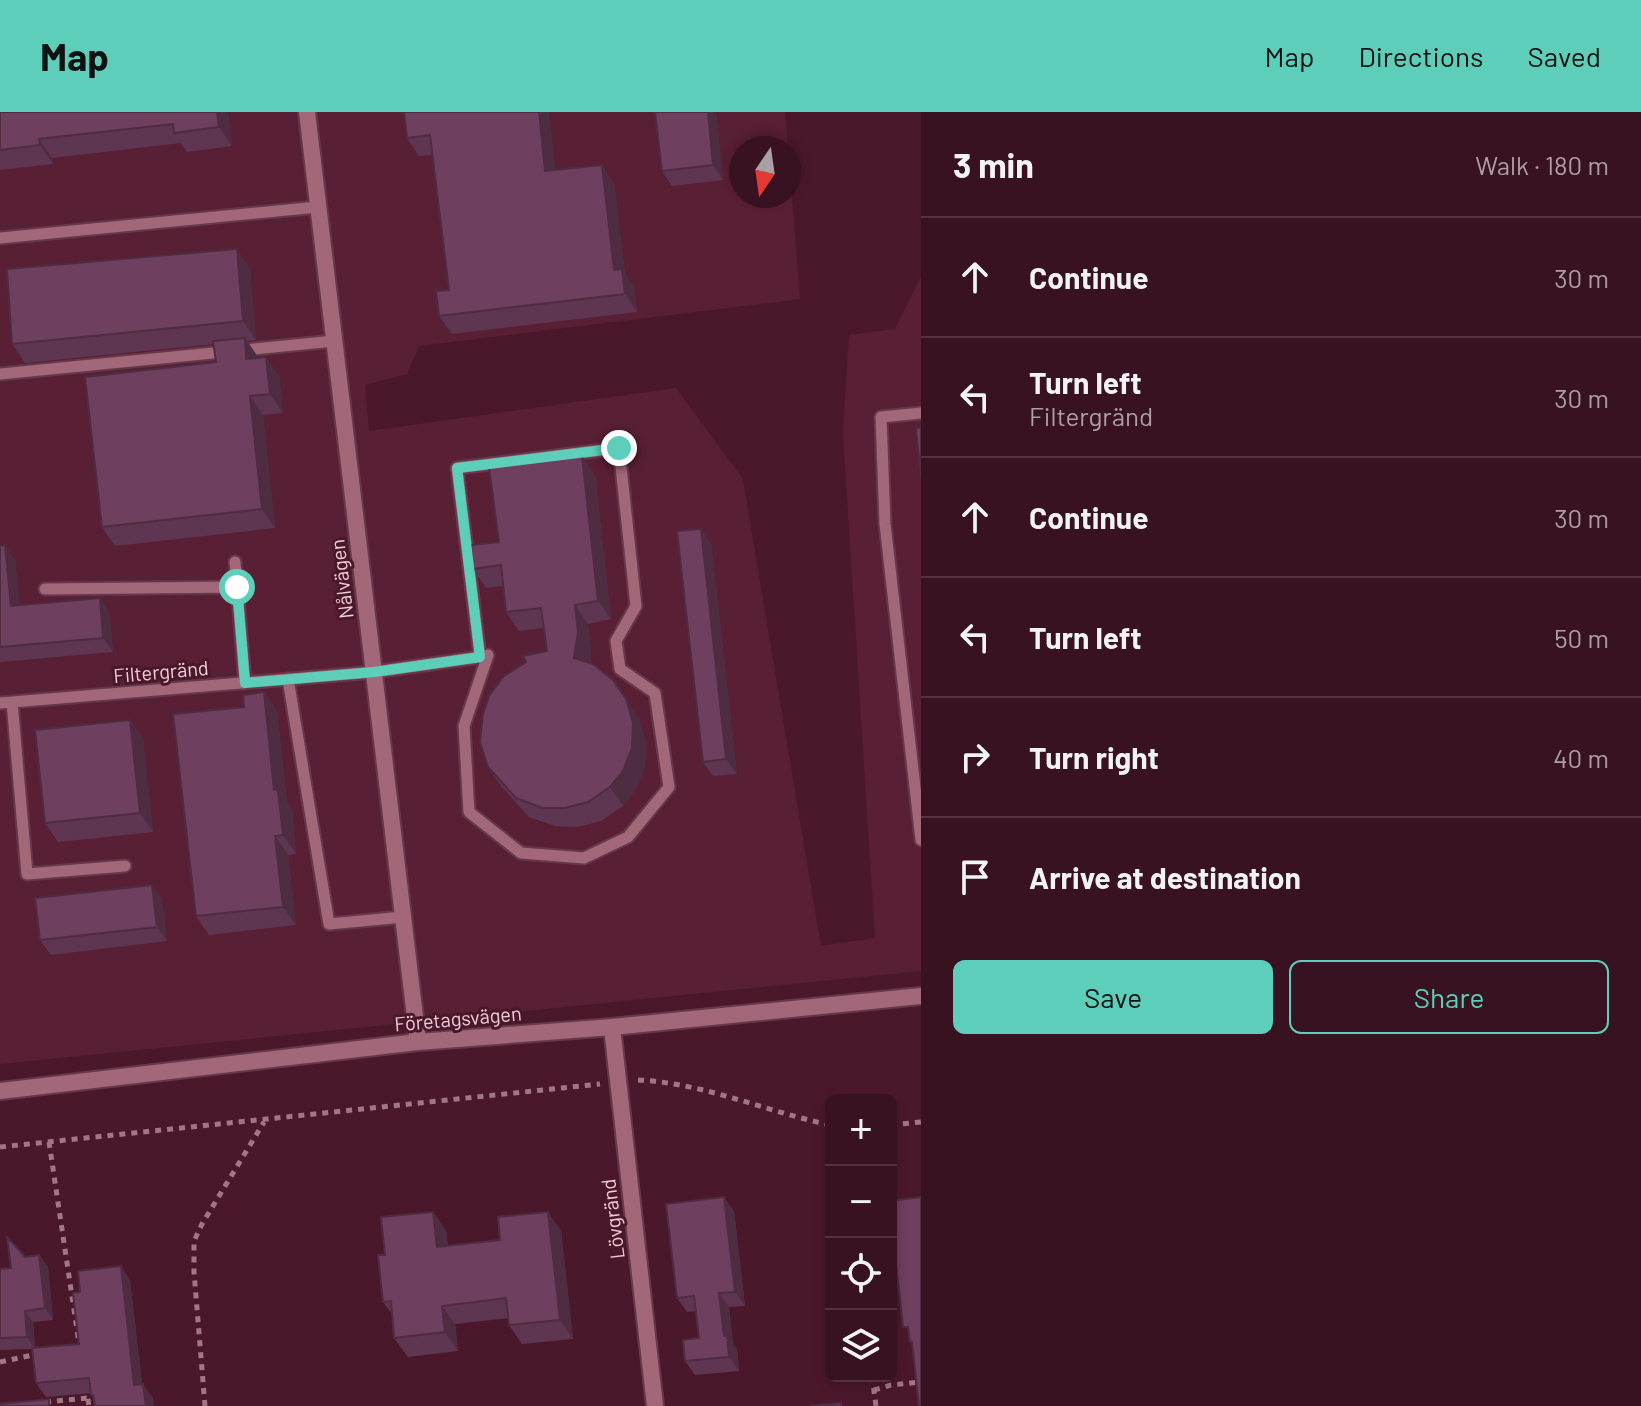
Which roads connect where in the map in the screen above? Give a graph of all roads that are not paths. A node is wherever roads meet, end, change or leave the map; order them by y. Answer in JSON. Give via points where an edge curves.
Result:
{"nodes":[{"id":1,"x":307,"y":112,"type":"edge"},
{"id":2,"x":318,"y":207,"type":"junction"},
{"id":3,"x":0,"y":238,"type":"edge"},
{"id":4,"x":334,"y":341,"type":"junction"},
{"id":5,"x":0,"y":374,"type":"edge"},
{"id":6,"x":921,"y":413,"type":"edge"},
{"id":7,"x":235,"y":562,"type":"dead end"},
{"id":8,"x":237,"y":587,"type":"junction"},
{"id":9,"x":45,"y":589,"type":"dead end"},
{"id":10,"x":480,"y":657,"type":"junction"},
{"id":11,"x":374,"y":672,"type":"junction"},
{"id":12,"x":288,"y":679,"type":"junction"},
{"id":13,"x":245,"y":683,"type":"junction"},
{"id":14,"x":6,"y":702,"type":"edge"},
{"id":15,"x":921,"y":840,"type":"edge"},
{"id":16,"x":125,"y":866,"type":"dead end"},
{"id":17,"x":403,"y":917,"type":"junction"},
{"id":18,"x":921,"y":996,"type":"edge"},
{"id":19,"x":612,"y":1027,"type":"junction"},
{"id":20,"x":418,"y":1042,"type":"junction"},
{"id":21,"x":0,"y":1091,"type":"edge"},
{"id":22,"x":655,"y":1406,"type":"edge"}],
"edges":[{"from":1,"to":2,"type":"street","name":"Nålvägen"},
{"from":2,"to":3,"type":"lane"},
{"from":2,"to":4,"type":"street","name":"Nålvägen"},
{"from":4,"to":5,"type":"lane"},
{"from":4,"to":11,"type":"street","name":"Nålvägen"},
{"from":6,"to":15,"type":"lane","via":[[881,417],[885,524]]},
{"from":7,"to":8,"type":"lane"},
{"from":8,"to":9,"type":"lane"},
{"from":8,"to":13,"type":"lane"},
{"from":10,"to":10,"type":"lane","via":[[488,655],[464,726],[469,812],[521,853],[584,858],[628,837],[669,787],[655,693],[620,669],[616,641],[636,606],[619,448],[457,468]]},
{"from":10,"to":11,"type":"lane","name":"Filtergränd"},
{"from":11,"to":12,"type":"lane","name":"Filtergränd"},
{"from":11,"to":17,"type":"street","name":"Nålvägen"},
{"from":12,"to":13,"type":"lane","name":"Filtergränd"},
{"from":12,"to":17,"type":"lane","via":[[329,924]]},
{"from":13,"to":14,"type":"lane","name":"Filtergränd"},
{"from":14,"to":16,"type":"lane","via":[[27,874]]},
{"from":17,"to":20,"type":"street","name":"Nålvägen"},
{"from":18,"to":19,"type":"street","name":"Företagsvägen"},
{"from":19,"to":20,"type":"street","name":"Företagsvägen"},
{"from":19,"to":22,"type":"street","name":"Lövgränd"},
{"from":20,"to":21,"type":"street","name":"Företagsvägen"}]}
